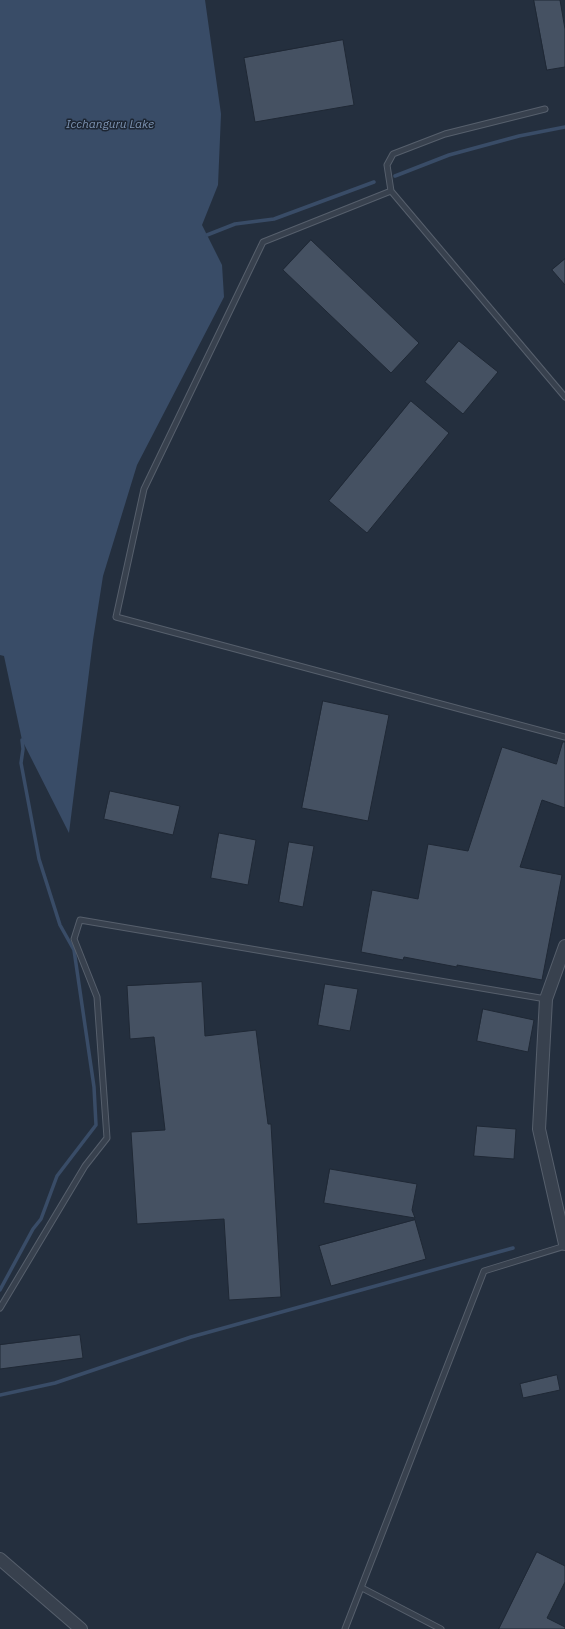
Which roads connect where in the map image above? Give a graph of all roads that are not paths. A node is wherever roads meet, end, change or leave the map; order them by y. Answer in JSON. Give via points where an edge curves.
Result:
{"nodes":[{"id":1,"x":546,"y":109,"type":"dead end"},
{"id":2,"x":391,"y":191,"type":"junction"},
{"id":3,"x":565,"y":397,"type":"edge"},
{"id":4,"x":565,"y":737,"type":"edge"},
{"id":5,"x":565,"y":946,"type":"edge"},
{"id":6,"x":546,"y":999,"type":"junction"},
{"id":7,"x":565,"y":1245,"type":"edge"},
{"id":8,"x":0,"y":1308,"type":"edge"},
{"id":9,"x":0,"y":1559,"type":"edge"},
{"id":10,"x":362,"y":1588,"type":"junction"},
{"id":11,"x":81,"y":1629,"type":"edge"},
{"id":12,"x":345,"y":1629,"type":"edge"},
{"id":13,"x":441,"y":1629,"type":"edge"}],
"edges":[{"from":1,"to":2,"type":"lane","via":[[445,134],[393,154],[387,165]]},
{"from":2,"to":3,"type":"lane"},
{"from":2,"to":4,"type":"lane","via":[[263,242],[144,489],[116,617]]},
{"from":5,"to":6,"type":"street"},
{"from":6,"to":7,"type":"street","via":[[539,1129]]},
{"from":6,"to":8,"type":"lane","via":[[80,920],[74,939],[97,997],[107,1138],[85,1166]]},
{"from":7,"to":10,"type":"lane","via":[[484,1271]]},
{"from":9,"to":11,"type":"street"},
{"from":10,"to":12,"type":"lane"},
{"from":10,"to":13,"type":"lane"}]}
